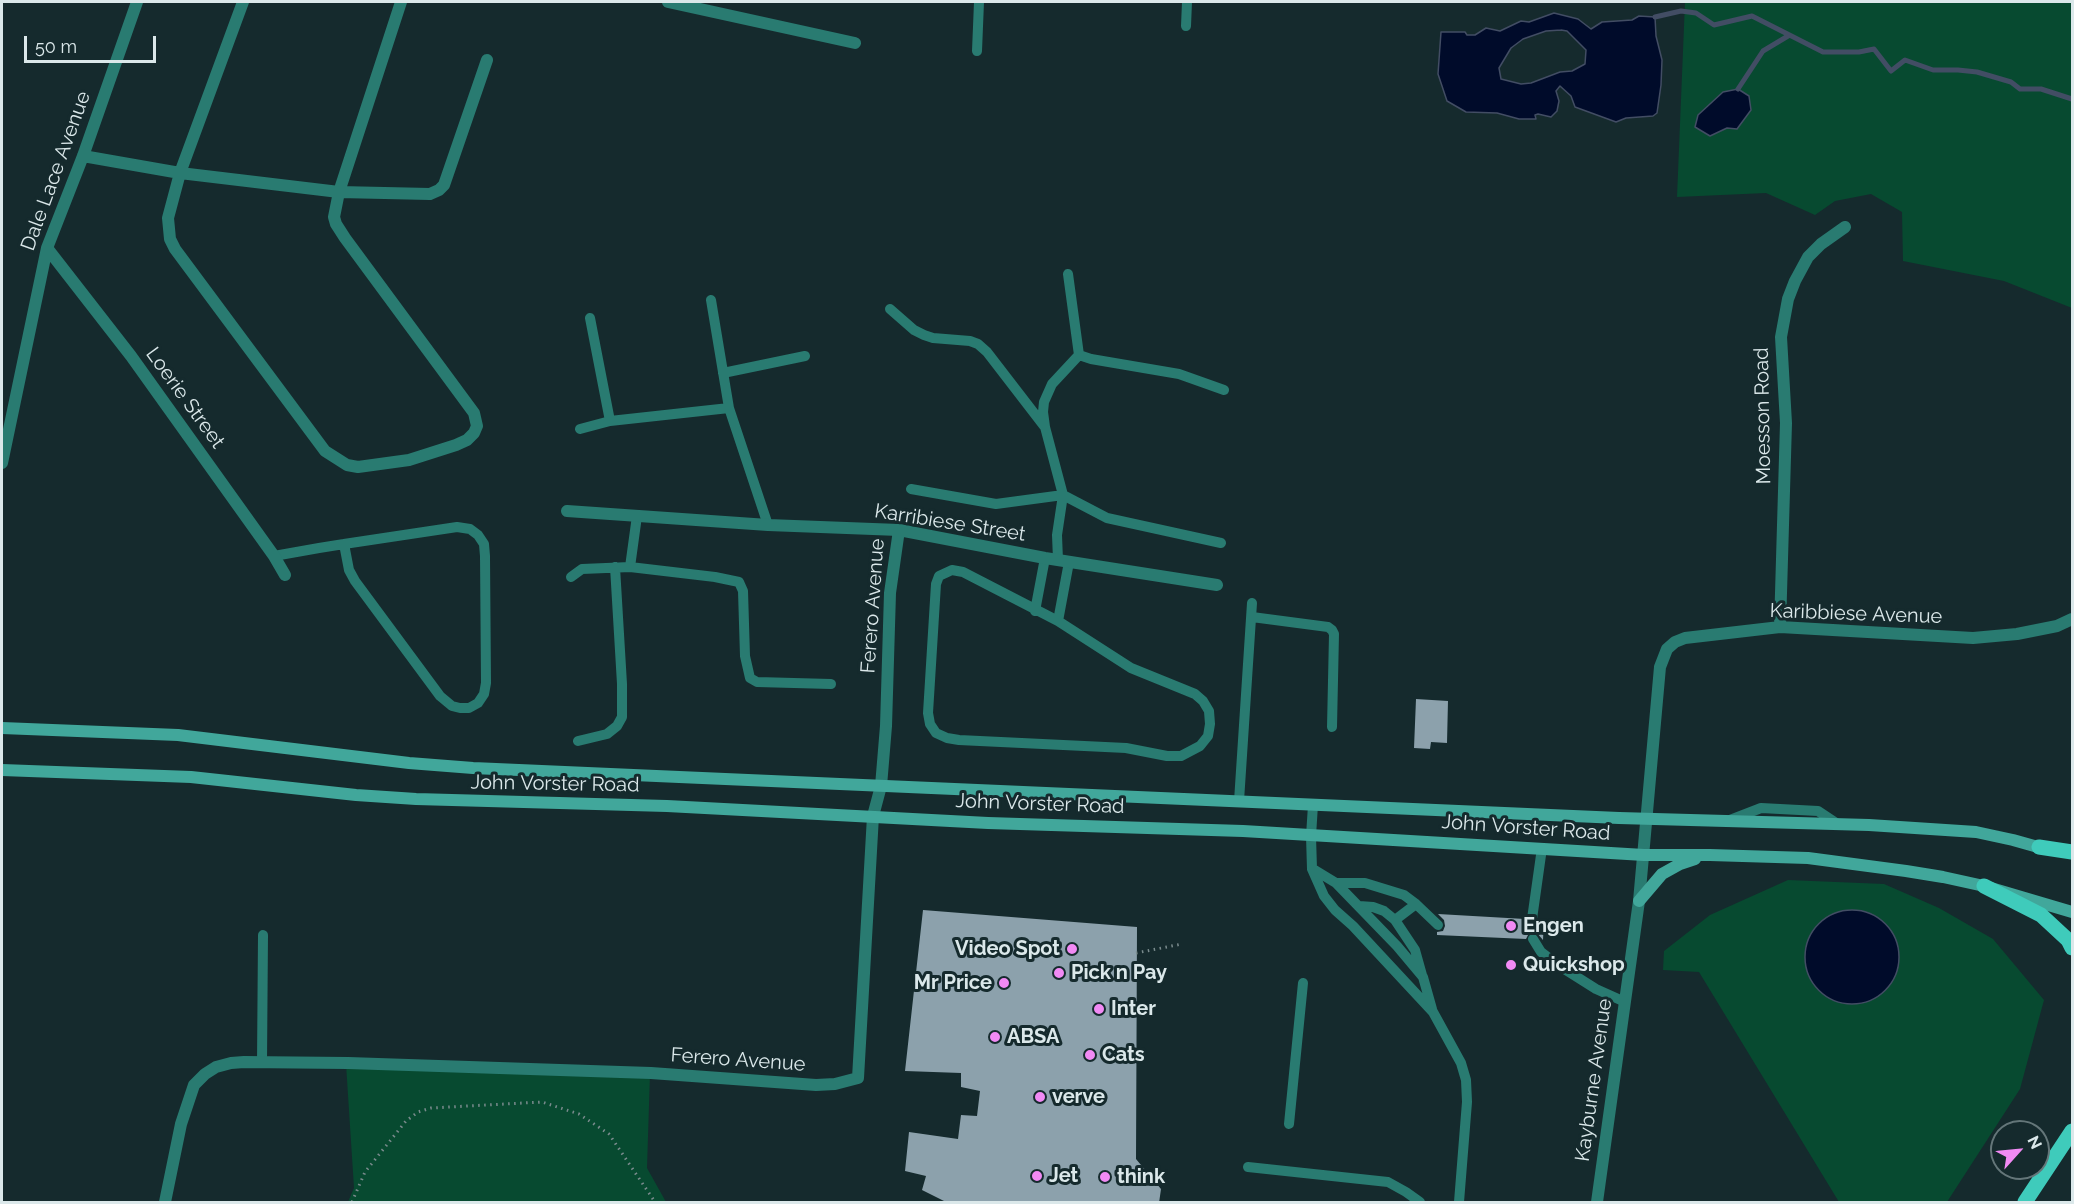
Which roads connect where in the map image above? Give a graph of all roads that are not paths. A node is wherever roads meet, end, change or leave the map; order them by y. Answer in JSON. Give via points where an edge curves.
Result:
{"nodes":[{"id":1,"x":137,"y":2,"type":"edge"},
{"id":2,"x":243,"y":2,"type":"edge"},
{"id":3,"x":401,"y":2,"type":"edge"},
{"id":4,"x":668,"y":2,"type":"edge"},
{"id":5,"x":979,"y":2,"type":"edge"},
{"id":6,"x":1186,"y":2,"type":"edge"},
{"id":7,"x":1185,"y":26,"type":"dead end"},
{"id":8,"x":855,"y":43,"type":"dead end"},
{"id":9,"x":977,"y":51,"type":"dead end"},
{"id":10,"x":487,"y":60,"type":"dead end"},
{"id":11,"x":83,"y":156,"type":"junction"},
{"id":12,"x":180,"y":173,"type":"junction"},
{"id":13,"x":339,"y":192,"type":"junction"},
{"id":14,"x":1845,"y":227,"type":"dead end"},
{"id":15,"x":47,"y":248,"type":"junction"},
{"id":16,"x":1068,"y":274,"type":"dead end"},
{"id":17,"x":711,"y":300,"type":"dead end"},
{"id":18,"x":890,"y":309,"type":"dead end"},
{"id":19,"x":590,"y":318,"type":"dead end"},
{"id":20,"x":1080,"y":355,"type":"junction"},
{"id":21,"x":805,"y":356,"type":"dead end"},
{"id":22,"x":723,"y":373,"type":"junction"},
{"id":23,"x":1224,"y":390,"type":"dead end"},
{"id":24,"x":729,"y":408,"type":"junction"},
{"id":25,"x":610,"y":421,"type":"junction"},
{"id":26,"x":1045,"y":427,"type":"junction"},
{"id":27,"x":580,"y":429,"type":"dead end"},
{"id":28,"x":2,"y":463,"type":"edge"},
{"id":29,"x":911,"y":489,"type":"dead end"},
{"id":30,"x":1063,"y":495,"type":"junction"},
{"id":31,"x":567,"y":511,"type":"dead end"},
{"id":32,"x":637,"y":516,"type":"junction"},
{"id":33,"x":768,"y":525,"type":"junction"},
{"id":34,"x":898,"y":530,"type":"junction"},
{"id":35,"x":1221,"y":543,"type":"dead end"},
{"id":36,"x":344,"y":544,"type":"junction"},
{"id":37,"x":274,"y":556,"type":"junction"},
{"id":38,"x":1057,"y":560,"type":"junction"},
{"id":39,"x":615,"y":567,"type":"junction"},
{"id":40,"x":630,"y":567,"type":"junction"},
{"id":41,"x":285,"y":575,"type":"dead end"},
{"id":42,"x":571,"y":577,"type":"dead end"},
{"id":43,"x":1217,"y":585,"type":"dead end"},
{"id":44,"x":1252,"y":603,"type":"dead end"},
{"id":45,"x":1035,"y":611,"type":"junction"},
{"id":46,"x":1252,"y":617,"type":"junction"},
{"id":47,"x":2073,"y":619,"type":"edge"},
{"id":48,"x":1058,"y":621,"type":"junction"},
{"id":49,"x":1780,"y":627,"type":"junction"},
{"id":50,"x":831,"y":684,"type":"dead end"},
{"id":51,"x":1332,"y":727,"type":"dead end"},
{"id":52,"x":2,"y":728,"type":"edge"},
{"id":53,"x":578,"y":741,"type":"dead end"},
{"id":54,"x":2,"y":770,"type":"edge"},
{"id":55,"x":881,"y":786,"type":"junction"},
{"id":56,"x":1239,"y":801,"type":"junction"},
{"id":57,"x":1314,"y":805,"type":"junction"},
{"id":58,"x":873,"y":816,"type":"junction"},
{"id":59,"x":1648,"y":819,"type":"junction"},
{"id":60,"x":1311,"y":836,"type":"junction"},
{"id":61,"x":2040,"y":847,"type":"junction"},
{"id":62,"x":1542,"y":848,"type":"junction"},
{"id":63,"x":2073,"y":852,"type":"edge"},
{"id":64,"x":1644,"y":855,"type":"junction"},
{"id":65,"x":1710,"y":855,"type":"junction"},
{"id":66,"x":2073,"y":857,"type":"edge"},
{"id":67,"x":1312,"y":869,"type":"junction"},
{"id":68,"x":1336,"y":883,"type":"junction"},
{"id":69,"x":1984,"y":886,"type":"junction"},
{"id":70,"x":1639,"y":901,"type":"junction"},
{"id":71,"x":1416,"y":904,"type":"junction"},
{"id":72,"x":1359,"y":906,"type":"junction"},
{"id":73,"x":2073,"y":912,"type":"edge"},
{"id":74,"x":1532,"y":919,"type":"dead end"},
{"id":75,"x":1395,"y":920,"type":"junction"},
{"id":76,"x":1438,"y":925,"type":"dead end"},
{"id":77,"x":263,"y":935,"type":"dead end"},
{"id":78,"x":1533,"y":939,"type":"dead end"},
{"id":79,"x":2073,"y":948,"type":"edge"},
{"id":80,"x":1423,"y":977,"type":"junction"},
{"id":81,"x":1303,"y":983,"type":"dead end"},
{"id":82,"x":1625,"y":1002,"type":"junction"},
{"id":83,"x":1433,"y":1012,"type":"junction"},
{"id":84,"x":262,"y":1062,"type":"junction"},
{"id":85,"x":1288,"y":1124,"type":"dead end"},
{"id":86,"x":2073,"y":1131,"type":"edge"},
{"id":87,"x":1248,"y":1167,"type":"dead end"},
{"id":88,"x":165,"y":1203,"type":"edge"},
{"id":89,"x":1420,"y":1203,"type":"edge"},
{"id":90,"x":1459,"y":1203,"type":"edge"},
{"id":91,"x":1597,"y":1203,"type":"edge"},
{"id":92,"x":2025,"y":1203,"type":"edge"}],
"edges":[{"from":1,"to":11,"type":"street","name":"Dale Lace Avenue"},
{"from":2,"to":12,"type":"street"},
{"from":3,"to":13,"type":"street"},
{"from":4,"to":8,"type":"street"},
{"from":5,"to":9,"type":"lane"},
{"from":6,"to":7,"type":"lane"},
{"from":10,"to":13,"type":"street","via":[[439,190],[430,194]]},
{"from":11,"to":12,"type":"street"},
{"from":11,"to":15,"type":"street","name":"Dale Lace Avenue"},
{"from":12,"to":13,"type":"street"},
{"from":12,"to":13,"type":"street","via":[[168,218],[175,249],[326,452],[358,467],[409,460],[467,440],[474,433],[474,413],[336,224]]},
{"from":14,"to":49,"type":"street","name":"Moesson Road","via":[[1808,257],[1788,298],[1781,337],[1786,423]]},
{"from":15,"to":28,"type":"street","name":"Dale Lace Avenue"},
{"from":15,"to":37,"type":"street","name":"Loerie Street","via":[[131,356]]},
{"from":16,"to":20,"type":"lane"},
{"from":17,"to":22,"type":"lane"},
{"from":18,"to":26,"type":"lane","via":[[924,335],[978,344]]},
{"from":19,"to":25,"type":"lane"},
{"from":20,"to":23,"type":"lane","via":[[1171,372]]},
{"from":20,"to":26,"type":"lane","via":[[1052,384],[1044,402]]},
{"from":21,"to":22,"type":"lane"},
{"from":22,"to":24,"type":"lane"},
{"from":24,"to":25,"type":"lane"},
{"from":24,"to":33,"type":"lane"},
{"from":25,"to":27,"type":"lane"},
{"from":26,"to":30,"type":"lane"},
{"from":29,"to":30,"type":"lane","via":[[996,504]]},
{"from":30,"to":35,"type":"lane","via":[[1107,518]]},
{"from":30,"to":38,"type":"lane"},
{"from":31,"to":32,"type":"street","name":"Karribiese Street"},
{"from":32,"to":33,"type":"street","name":"Karribiese Street"},
{"from":32,"to":40,"type":"lane"},
{"from":33,"to":34,"type":"street","name":"Karribiese Street"},
{"from":34,"to":38,"type":"street","name":"Karribiese Street"},
{"from":34,"to":55,"type":"street","name":"Ferero Avenue","via":[[890,593]]},
{"from":36,"to":36,"type":"lane","via":[[457,527],[478,535],[484,544],[486,683],[478,703],[460,708],[440,696],[355,581]]},
{"from":36,"to":37,"type":"lane"},
{"from":37,"to":41,"type":"street","name":"Loerie Street"},
{"from":38,"to":43,"type":"street","name":"Karribiese Street"},
{"from":38,"to":45,"type":"lane"},
{"from":38,"to":48,"type":"lane"},
{"from":39,"to":40,"type":"lane"},
{"from":39,"to":42,"type":"lane","via":[[582,569]]},
{"from":39,"to":53,"type":"lane","via":[[622,717],[607,734]]},
{"from":40,"to":50,"type":"lane","via":[[739,582],[750,678],[757,682]]},
{"from":44,"to":46,"type":"lane"},
{"from":45,"to":48,"type":"lane"},
{"from":45,"to":48,"type":"lane","via":[[963,572],[952,570],[939,576],[928,713],[936,733],[959,740],[1126,748],[1167,756],[1181,756],[1200,746],[1208,736],[1210,724],[1203,701],[1195,694],[1131,668]]},
{"from":46,"to":51,"type":"lane","via":[[1332,630]]},
{"from":46,"to":56,"type":"lane"},
{"from":47,"to":49,"type":"street","name":"Karibbiese Avenue","via":[[2017,634],[1973,638]]},
{"from":49,"to":59,"type":"street","name":"Karibbiese Avenue","via":[[1685,638],[1667,649],[1660,667]]},
{"from":52,"to":55,"type":"main road","name":"John Vorster Road","via":[[178,735],[474,768]]},
{"from":54,"to":58,"type":"main road","name":"John Vorster Road","via":[[191,777],[416,799]]},
{"from":55,"to":56,"type":"main road","name":"John Vorster Road"},
{"from":55,"to":58,"type":"street","name":"Ferero Avenue"},
{"from":56,"to":57,"type":"main road","name":"John Vorster Road"},
{"from":57,"to":59,"type":"main road","name":"John Vorster Road"},
{"from":57,"to":60,"type":"lane"},
{"from":58,"to":60,"type":"main road","name":"John Vorster Road"},
{"from":58,"to":84,"type":"street","name":"Ferero Avenue","via":[[858,1077],[816,1085],[651,1073]]},
{"from":59,"to":61,"type":"main road","name":"John Vorster Road","via":[[1976,832]]},
{"from":59,"to":64,"type":"street","name":"Kayburne Avenue"},
{"from":60,"to":62,"type":"main road","name":"John Vorster Road"},
{"from":60,"to":67,"type":"lane"},
{"from":61,"to":63,"type":"main road"},
{"from":61,"to":66,"type":"main road","name":"John Vorster Road"},
{"from":62,"to":64,"type":"main road","name":"John Vorster Road"},
{"from":62,"to":74,"type":"lane"},
{"from":64,"to":65,"type":"main road","name":"John Vorster Road"},
{"from":64,"to":70,"type":"street","name":"Kayburne Avenue"},
{"from":65,"to":69,"type":"main road","name":"John Vorster Road","via":[[1808,858]]},
{"from":65,"to":70,"type":"main road","via":[[1662,874]]},
{"from":67,"to":68,"type":"lane"},
{"from":67,"to":83,"type":"lane","via":[[1335,910]]},
{"from":68,"to":71,"type":"lane","via":[[1376,886],[1404,895]]},
{"from":68,"to":72,"type":"lane"},
{"from":69,"to":73,"type":"main road","name":"John Vorster Road"},
{"from":69,"to":79,"type":"main road","via":[[2041,915]]},
{"from":70,"to":82,"type":"street","name":"Kayburne Avenue"},
{"from":71,"to":75,"type":"lane"},
{"from":71,"to":76,"type":"lane"},
{"from":72,"to":75,"type":"lane","via":[[1373,907]]},
{"from":72,"to":80,"type":"lane"},
{"from":75,"to":80,"type":"lane","via":[[1415,950]]},
{"from":77,"to":84,"type":"lane"},
{"from":78,"to":82,"type":"lane","via":[[1558,965]]},
{"from":80,"to":83,"type":"lane"},
{"from":81,"to":85,"type":"lane"},
{"from":82,"to":91,"type":"street","name":"Kayburne Avenue"},
{"from":83,"to":90,"type":"lane","via":[[1454,1048],[1466,1080]]},
{"from":84,"to":88,"type":"street","name":"Ferero Avenue","via":[[216,1067],[194,1085],[181,1124]]},
{"from":86,"to":92,"type":"main road"},
{"from":87,"to":89,"type":"lane","via":[[1388,1182]]}]}
